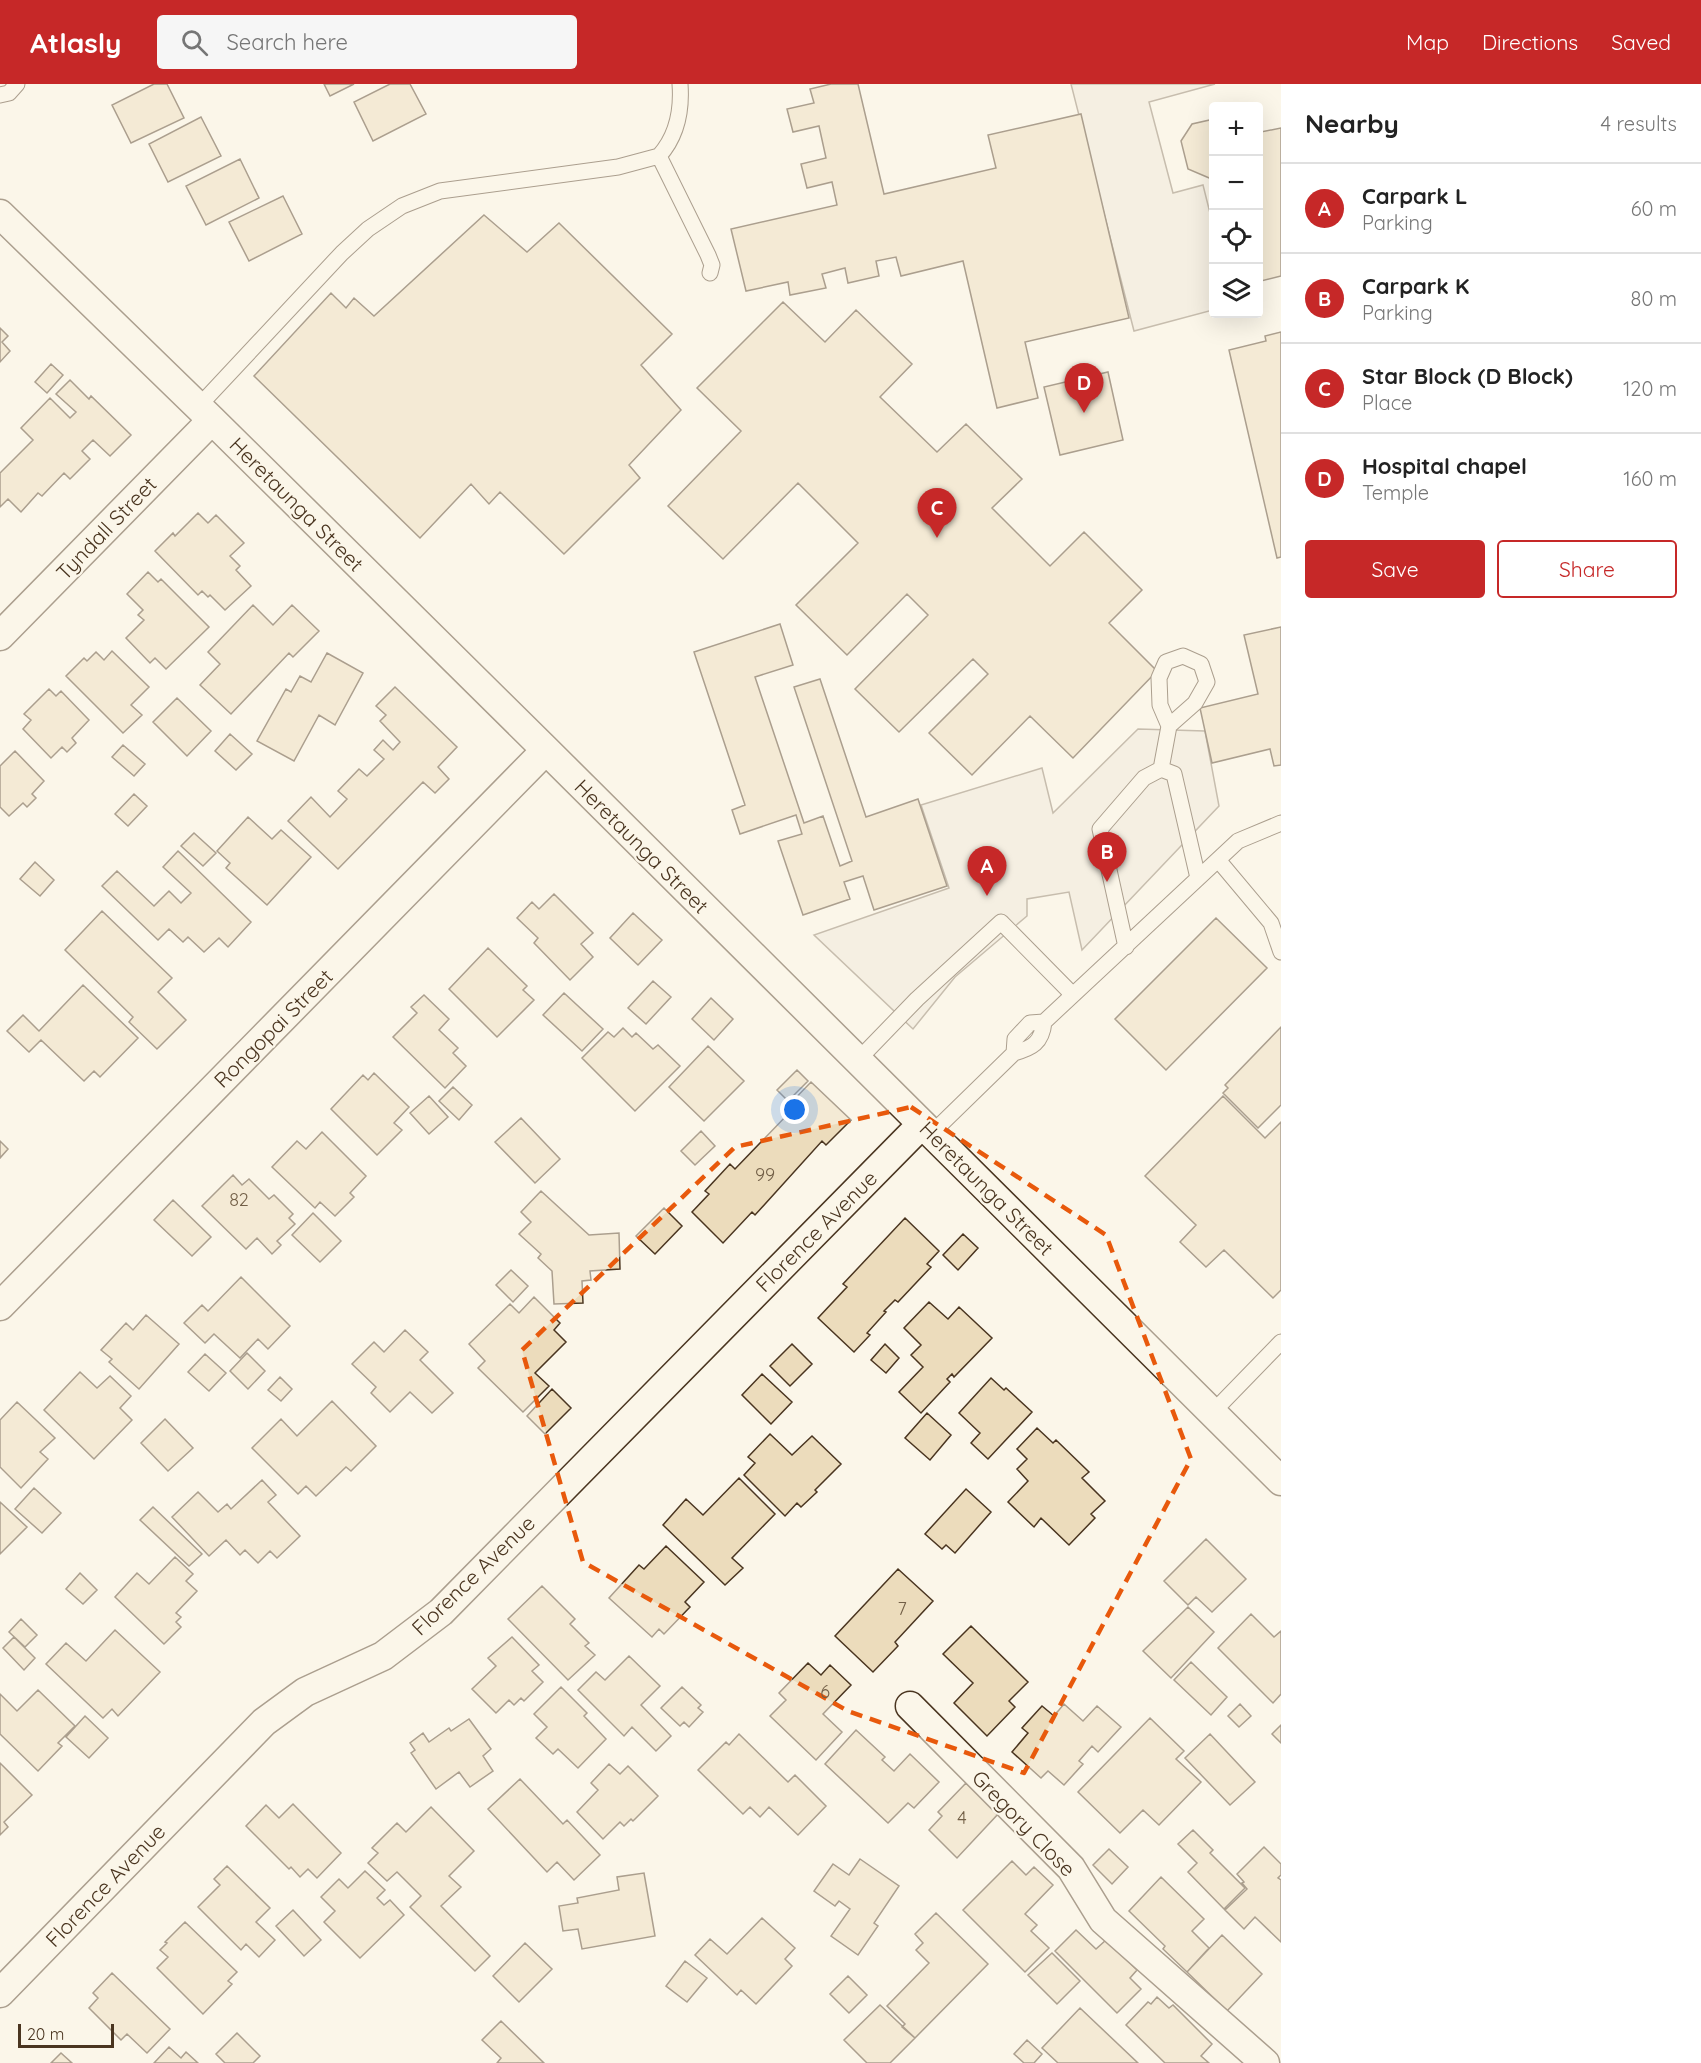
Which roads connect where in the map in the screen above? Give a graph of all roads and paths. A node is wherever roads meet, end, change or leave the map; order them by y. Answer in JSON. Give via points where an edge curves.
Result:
{"nodes":[{"id":1,"x":17,"y":84,"type":"edge"},
{"id":2,"x":680,"y":84,"type":"edge"},
{"id":3,"x":0,"y":95,"type":"edge"},
{"id":4,"x":659,"y":156,"type":"junction"},
{"id":5,"x":0,"y":214,"type":"edge"},
{"id":6,"x":710,"y":273,"type":"dead end"},
{"id":7,"x":205,"y":413,"type":"junction"},
{"id":8,"x":0,"y":636,"type":"edge"},
{"id":9,"x":1169,"y":726,"type":"dead end"},
{"id":10,"x":546,"y":750,"type":"junction"},
{"id":11,"x":1161,"y":769,"type":"junction"},
{"id":12,"x":1281,"y":823,"type":"edge"},
{"id":13,"x":1219,"y":861,"type":"junction"},
{"id":14,"x":1198,"y":878,"type":"junction"},
{"id":15,"x":1126,"y":947,"type":"junction"},
{"id":16,"x":1281,"y":952,"type":"edge"},
{"id":17,"x":1073,"y":995,"type":"junction"},
{"id":18,"x":858,"y":1060,"type":"junction"},
{"id":19,"x":927,"y":1128,"type":"junction"},
{"id":20,"x":0,"y":1306,"type":"edge"},
{"id":21,"x":1281,"y":1342,"type":"edge"},
{"id":22,"x":1212,"y":1413,"type":"junction"},
{"id":23,"x":1281,"y":1481,"type":"edge"},
{"id":24,"x":910,"y":1706,"type":"dead end"},
{"id":25,"x":0,"y":1993,"type":"edge"},
{"id":26,"x":1265,"y":2063,"type":"edge"}],
"edges":[{"from":1,"to":3,"type":"lane","via":[[9,93]]},
{"from":2,"to":4,"type":"lane","via":[[677,124],[670,144]]},
{"from":4,"to":6,"type":"lane","via":[[708,255]]},
{"from":4,"to":7,"type":"lane","via":[[618,167],[440,191],[402,206],[368,229],[342,254]]},
{"from":5,"to":7,"type":"street","name":"Heretaunga Street"},
{"from":7,"to":8,"type":"street","name":"Tyndall Street"},
{"from":7,"to":10,"type":"street","name":"Heretaunga Street"},
{"from":9,"to":11,"type":"lane"},
{"from":10,"to":18,"type":"street","name":"Heretaunga Street"},
{"from":10,"to":20,"type":"street","name":"Rongopai Street"},
{"from":11,"to":14,"type":"lane","via":[[1174,774]]},
{"from":11,"to":15,"type":"lane","via":[[1144,778],[1100,829]]},
{"from":12,"to":13,"type":"lane","via":[[1238,841]]},
{"from":13,"to":14,"type":"lane"},
{"from":13,"to":16,"type":"lane","via":[[1271,923]]},
{"from":14,"to":15,"type":"lane"},
{"from":15,"to":17,"type":"lane"},
{"from":17,"to":18,"type":"lane","via":[[1001,922]]},
{"from":17,"to":19,"type":"lane","via":[[1044,1023],[1043,1036],[1029,1050],[1014,1053]]},
{"from":18,"to":19,"type":"street","name":"Heretaunga Street"},
{"from":19,"to":22,"type":"street","name":"Heretaunga Street"},
{"from":19,"to":25,"type":"street","name":"Florence Avenue","via":[[441,1612],[383,1656],[305,1692],[264,1722]]},
{"from":21,"to":22,"type":"lane"},
{"from":22,"to":23,"type":"street","name":"Heretaunga Street"},
{"from":24,"to":26,"type":"street","name":"Gregory Close","via":[[1071,1868],[1103,1920]]}]}
